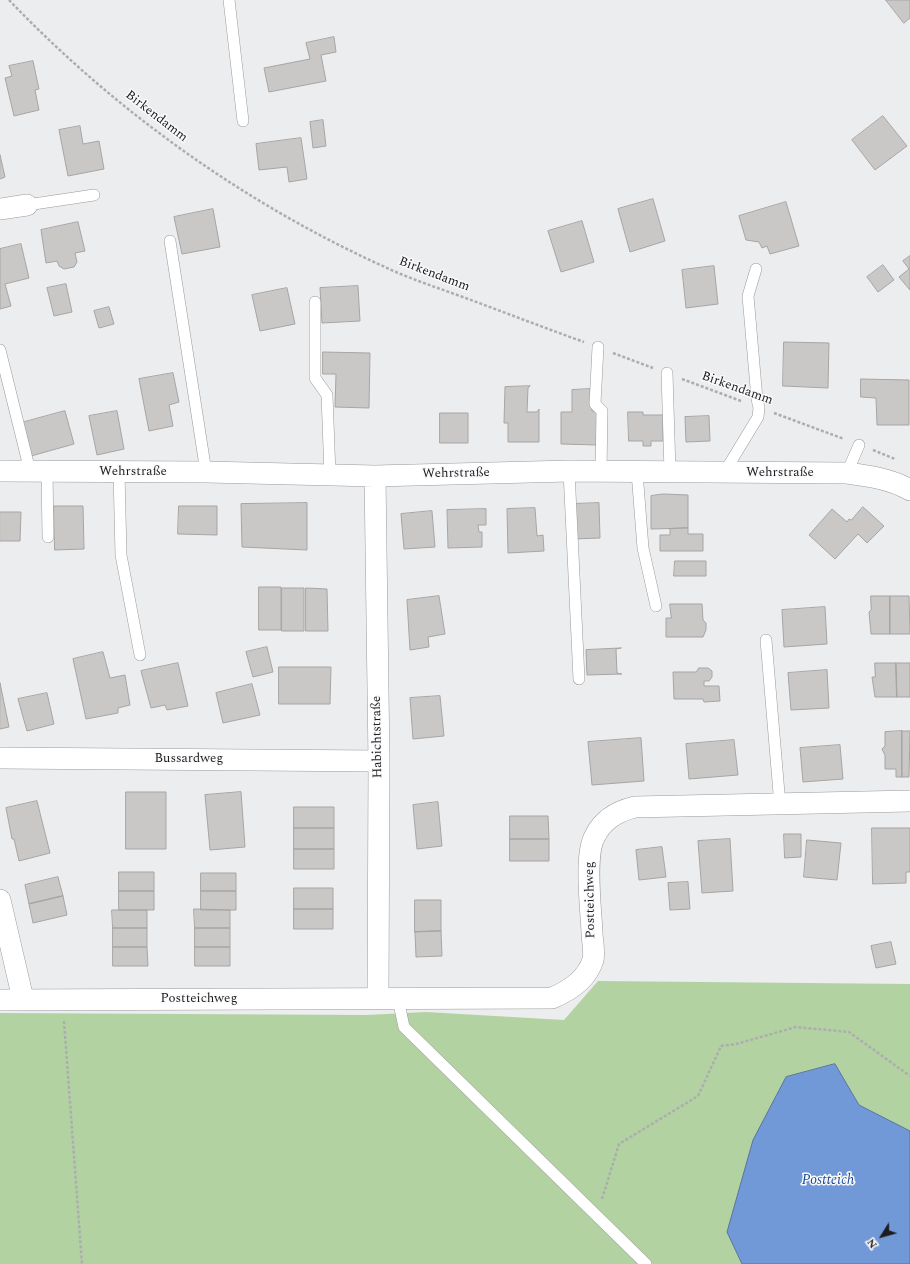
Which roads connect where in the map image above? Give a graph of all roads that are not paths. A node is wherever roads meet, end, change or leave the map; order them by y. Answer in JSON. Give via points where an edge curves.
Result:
{"nodes":[{"id":1,"x":229,"y":0,"type":"edge"},
{"id":2,"x":243,"y":121,"type":"dead end"},
{"id":3,"x":94,"y":195,"type":"dead end"},
{"id":4,"x":27,"y":205,"type":"joint"},
{"id":5,"x":0,"y":209,"type":"edge"},
{"id":6,"x":170,"y":241,"type":"dead end"},
{"id":7,"x":756,"y":269,"type":"dead end"},
{"id":8,"x":315,"y":302,"type":"dead end"},
{"id":9,"x":598,"y":348,"type":"road end"},
{"id":10,"x":0,"y":350,"type":"edge"},
{"id":11,"x":667,"y":373,"type":"road end"},
{"id":12,"x":859,"y":444,"type":"road end"},
{"id":13,"x":0,"y":471,"type":"edge"},
{"id":14,"x":38,"y":471,"type":"junction"},
{"id":15,"x":569,"y":471,"type":"junction"},
{"id":16,"x":119,"y":472,"type":"junction"},
{"id":17,"x":206,"y":472,"type":"junction"},
{"id":18,"x":601,"y":472,"type":"junction"},
{"id":19,"x":637,"y":472,"type":"junction"},
{"id":20,"x":670,"y":472,"type":"junction"},
{"id":21,"x":724,"y":473,"type":"junction"},
{"id":22,"x":847,"y":473,"type":"junction"},
{"id":23,"x":330,"y":475,"type":"junction"},
{"id":24,"x":375,"y":476,"type":"junction"},
{"id":25,"x":910,"y":490,"type":"edge"},
{"id":26,"x":48,"y":537,"type":"dead end"},
{"id":27,"x":656,"y":606,"type":"dead end"},
{"id":28,"x":766,"y":640,"type":"dead end"},
{"id":29,"x":140,"y":655,"type":"dead end"},
{"id":30,"x":579,"y":679,"type":"dead end"},
{"id":31,"x":0,"y":758,"type":"edge"},
{"id":32,"x":379,"y":761,"type":"junction"},
{"id":33,"x":910,"y":801,"type":"edge"},
{"id":34,"x":780,"y":805,"type":"junction"},
{"id":35,"x":0,"y":900,"type":"edge"},
{"id":36,"x":23,"y":999,"type":"junction"},
{"id":37,"x":388,"y":999,"type":"junction"},
{"id":38,"x":0,"y":1000,"type":"edge"},
{"id":39,"x":646,"y":1264,"type":"edge"}],
"edges":[{"from":1,"to":2,"type":"lane"},
{"from":3,"to":4,"type":"lane"},
{"from":4,"to":5,"type":"street"},
{"from":6,"to":17,"type":"lane"},
{"from":7,"to":21,"type":"lane","via":[[748,296],[758,417]]},
{"from":8,"to":23,"type":"lane","via":[[315,378],[327,395]]},
{"from":9,"to":18,"type":"lane","via":[[595,404],[602,411]]},
{"from":10,"to":14,"type":"lane"},
{"from":11,"to":20,"type":"lane"},
{"from":12,"to":22,"type":"lane"},
{"from":13,"to":14,"type":"street","name":"Wehrstraße"},
{"from":14,"to":16,"type":"street","name":"Wehrstraße"},
{"from":14,"to":26,"type":"lane"},
{"from":15,"to":18,"type":"street","name":"Wehrstraße"},
{"from":15,"to":24,"type":"street","name":"Wehrstraße"},
{"from":15,"to":30,"type":"lane"},
{"from":16,"to":17,"type":"street","name":"Wehrstraße"},
{"from":16,"to":29,"type":"lane","via":[[121,555]]},
{"from":17,"to":23,"type":"street","name":"Wehrstraße"},
{"from":18,"to":19,"type":"street","name":"Wehrstraße"},
{"from":19,"to":20,"type":"street","name":"Wehrstraße"},
{"from":19,"to":27,"type":"lane","via":[[643,548]]},
{"from":20,"to":21,"type":"street","name":"Wehrstraße"},
{"from":21,"to":22,"type":"street","name":"Wehrstraße"},
{"from":22,"to":25,"type":"street","name":"Wehrstraße","via":[[887,480]]},
{"from":23,"to":24,"type":"street","name":"Wehrstraße"},
{"from":24,"to":32,"type":"street","name":"Habichtstraße"},
{"from":28,"to":34,"type":"lane"},
{"from":31,"to":32,"type":"street","name":"Bussardweg"},
{"from":32,"to":37,"type":"street","name":"Habichtstraße"},
{"from":33,"to":34,"type":"street","name":"Postteichweg"},
{"from":34,"to":37,"type":"street","name":"Postteichweg","via":[[635,807],[606,820],[594,836],[590,860],[593,959],[582,978],[567,992],[552,998],[533,1000]]},
{"from":35,"to":36,"type":"street"},
{"from":36,"to":37,"type":"street","name":"Postteichweg"},
{"from":36,"to":38,"type":"street","name":"Postteichweg"},
{"from":37,"to":39,"type":"lane","via":[[404,1027]]}]}
